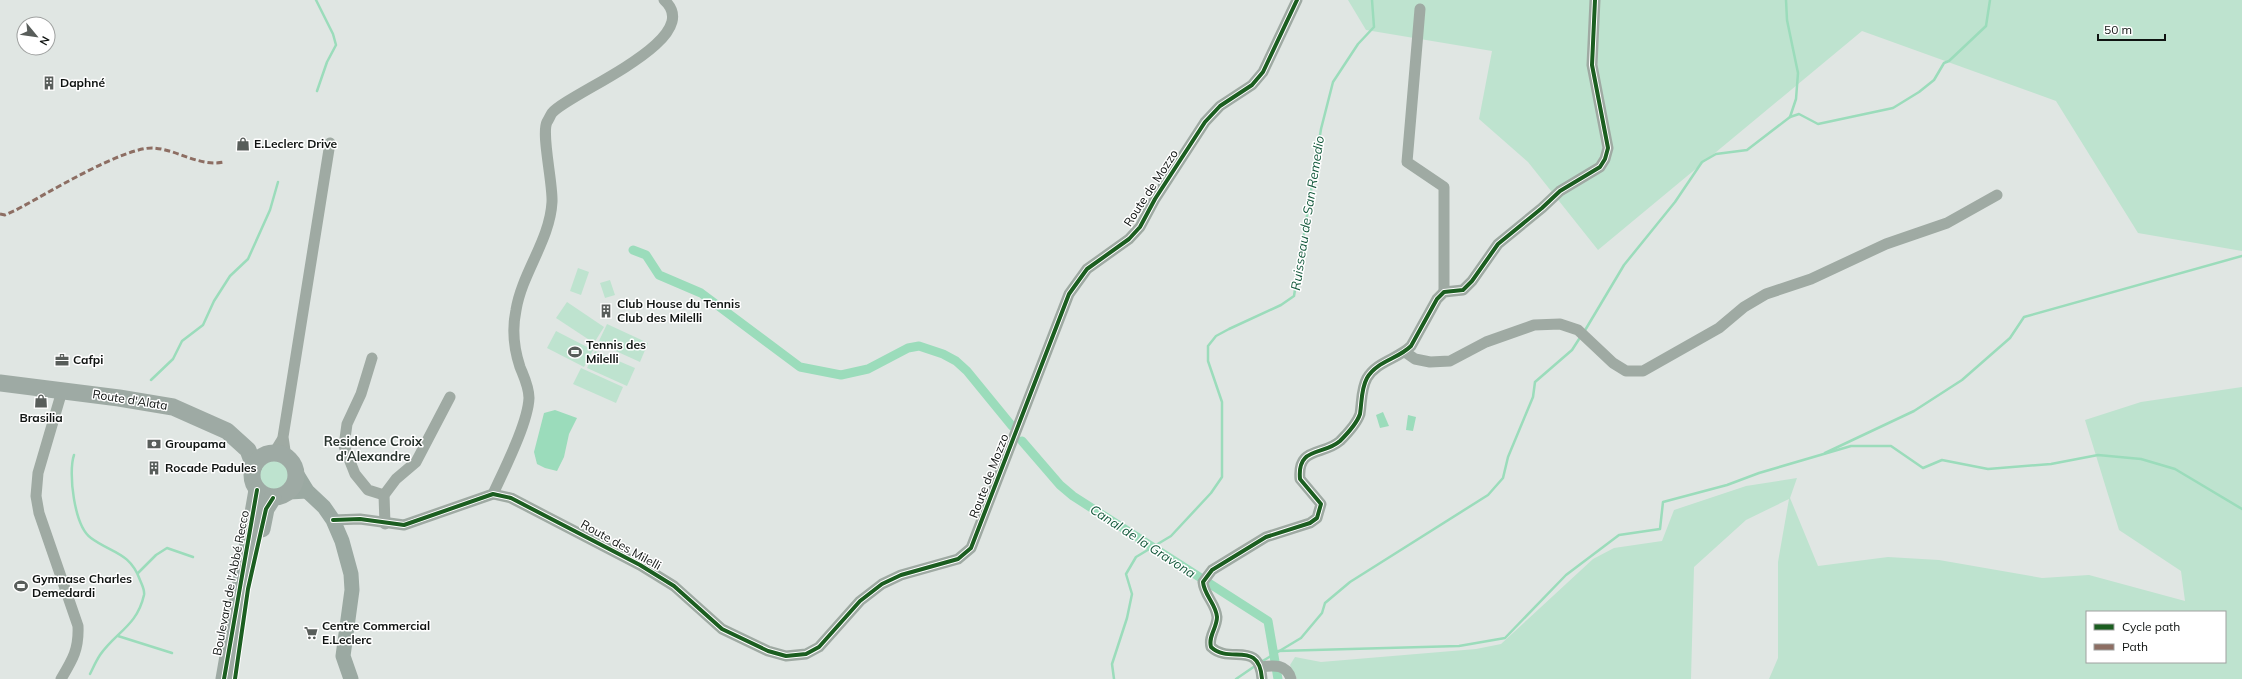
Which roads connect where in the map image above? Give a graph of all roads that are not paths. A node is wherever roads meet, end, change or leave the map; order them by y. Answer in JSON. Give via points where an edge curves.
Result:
{"nodes":[{"id":1,"x":664,"y":0,"type":"edge"},
{"id":2,"x":1297,"y":0,"type":"edge"},
{"id":3,"x":1595,"y":0,"type":"edge"},
{"id":4,"x":1420,"y":9,"type":"dead end"},
{"id":5,"x":330,"y":143,"type":"dead end"},
{"id":6,"x":1997,"y":195,"type":"dead end"},
{"id":7,"x":1444,"y":292,"type":"junction"},
{"id":8,"x":1405,"y":352,"type":"junction"},
{"id":9,"x":372,"y":358,"type":"dead end"},
{"id":10,"x":0,"y":383,"type":"edge"},
{"id":11,"x":62,"y":391,"type":"junction"},
{"id":12,"x":450,"y":397,"type":"dead end"},
{"id":13,"x":268,"y":454,"type":"junction"},
{"id":14,"x":296,"y":473,"type":"junction"},
{"id":15,"x":257,"y":490,"type":"junction"},
{"id":16,"x":307,"y":491,"type":"junction"},
{"id":17,"x":289,"y":492,"type":"junction"},
{"id":18,"x":494,"y":494,"type":"junction"},
{"id":19,"x":384,"y":495,"type":"junction"},
{"id":20,"x":273,"y":498,"type":"junction"},
{"id":21,"x":333,"y":520,"type":"junction"},
{"id":22,"x":385,"y":524,"type":"junction"},
{"id":23,"x":971,"y":548,"type":"joint"},
{"id":24,"x":1259,"y":663,"type":"junction"},
{"id":25,"x":62,"y":679,"type":"edge"},
{"id":26,"x":224,"y":679,"type":"edge"},
{"id":27,"x":235,"y":679,"type":"edge"},
{"id":28,"x":350,"y":679,"type":"edge"},
{"id":29,"x":1262,"y":679,"type":"edge"},
{"id":30,"x":1290,"y":679,"type":"edge"}],
"edges":[{"from":1,"to":18,"type":"street","via":[[668,3],[673,19],[670,30],[657,44],[568,101],[552,113],[546,124],[551,216],[519,290],[515,312],[514,346],[527,385],[527,412]]},
{"from":2,"to":23,"type":"street","name":"Route de Mozzo","via":[[1263,72],[1252,85],[1220,106],[1205,122],[1140,227],[1129,239],[1087,269],[1072,289]]},
{"from":3,"to":7,"type":"street","via":[[1592,65],[1608,148],[1605,159],[1600,167],[1560,191],[1498,244],[1463,290]]},
{"from":4,"to":7,"type":"street","via":[[1407,162],[1444,187]]},
{"from":5,"to":13,"type":"street"},
{"from":6,"to":8,"type":"street","via":[[1947,223],[1886,244],[1811,279],[1766,294],[1744,307],[1719,328],[1643,371],[1630,372],[1619,367],[1578,330],[1560,324],[1534,325],[1486,342],[1450,361],[1430,362],[1415,359]]},
{"from":7,"to":8,"type":"street","via":[[1437,299],[1411,346]]},
{"from":8,"to":24,"type":"street","via":[[1376,367],[1368,377],[1362,388],[1359,415],[1353,427],[1339,442],[1309,454],[1302,461],[1300,479],[1321,504],[1317,518],[1310,524],[1266,537],[1212,570],[1203,582],[1217,618],[1210,641],[1211,647],[1222,654],[1244,654]]},
{"from":9,"to":19,"type":"street","via":[[361,394],[347,424],[344,446],[355,474],[368,490]]},
{"from":10,"to":11,"type":"main road","name":"Route d'Alata"},
{"from":11,"to":13,"type":"main road","name":"Route d'Alata","via":[[173,407],[227,431]]},
{"from":11,"to":25,"type":"street","via":[[36,487],[39,513],[78,626],[74,659]]},
{"from":12,"to":19,"type":"street","via":[[416,462],[396,479]]},
{"from":13,"to":14,"type":"main road","via":[[291,461]]},
{"from":13,"to":15,"type":"main road","via":[[252,478]]},
{"from":14,"to":16,"type":"street"},
{"from":14,"to":17,"type":"main road","via":[[296,480]]},
{"from":15,"to":20,"type":"main road"},
{"from":15,"to":26,"type":"main road","name":"Boulevard de l'Abbé Recco"},
{"from":16,"to":17,"type":"street"},
{"from":16,"to":21,"type":"street"},
{"from":17,"to":20,"type":"main road"},
{"from":18,"to":22,"type":"street","via":[[413,523]]},
{"from":18,"to":23,"type":"street","name":"Route des Milelli","via":[[534,508],[640,565],[674,586],[722,629],[768,651],[786,656],[806,654],[819,647],[860,601],[882,584],[902,575],[958,559]]},
{"from":19,"to":22,"type":"street"},
{"from":20,"to":27,"type":"main road","name":"Boulevard de l'Abbé Recco","via":[[266,509],[248,589]]},
{"from":21,"to":22,"type":"street","via":[[360,519]]},
{"from":21,"to":28,"type":"street","via":[[352,574],[343,656]]},
{"from":24,"to":29,"type":"street"},
{"from":24,"to":30,"type":"street","via":[[1282,667],[1289,672]]}]}
